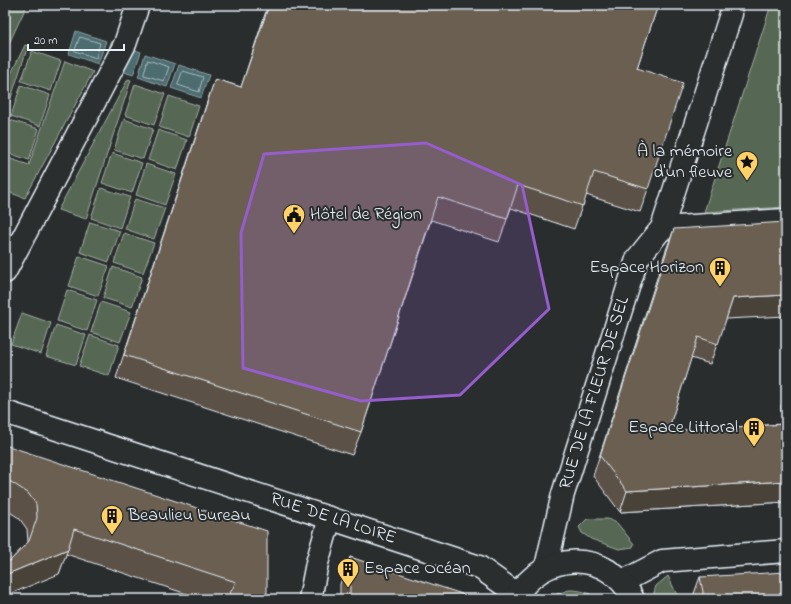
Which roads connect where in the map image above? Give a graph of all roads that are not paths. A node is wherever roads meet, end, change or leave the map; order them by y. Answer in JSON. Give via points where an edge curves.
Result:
{"nodes":[{"id":1,"x":138,"y":5,"type":"edge"},
{"id":2,"x":731,"y":14,"type":"dead end"},
{"id":3,"x":786,"y":220,"type":"edge"},
{"id":4,"x":662,"y":228,"type":"junction"},
{"id":5,"x":5,"y":272,"type":"edge"},
{"id":6,"x":5,"y":412,"type":"edge"},
{"id":7,"x":330,"y":518,"type":"junction"},
{"id":8,"x":786,"y":551,"type":"edge"},
{"id":9,"x":546,"y":567,"type":"junction"},
{"id":10,"x":627,"y":590,"type":"edge"},
{"id":11,"x":516,"y":597,"type":"edge"},
{"id":12,"x":310,"y":599,"type":"edge"}],
"edges":[{"from":1,"to":5,"type":"street","via":[[125,44]]},
{"from":2,"to":4,"type":"street","name":"RUE DE LA FLEUR DE SEL"},
{"from":3,"to":4,"type":"street"},
{"from":4,"to":9,"type":"street","name":"RUE DE LA FLEUR DE SEL","via":[[638,259],[565,486]]},
{"from":6,"to":7,"type":"street","name":"RUE DE LA LOIRE"},
{"from":7,"to":11,"type":"street","name":"RUE DE LA LOIRE","via":[[479,567]]},
{"from":7,"to":12,"type":"street"},
{"from":8,"to":10,"type":"street","via":[[662,561]]},
{"from":9,"to":10,"type":"street","via":[[568,562],[588,563],[608,571]]},
{"from":9,"to":11,"type":"street","via":[[528,580]]}]}
